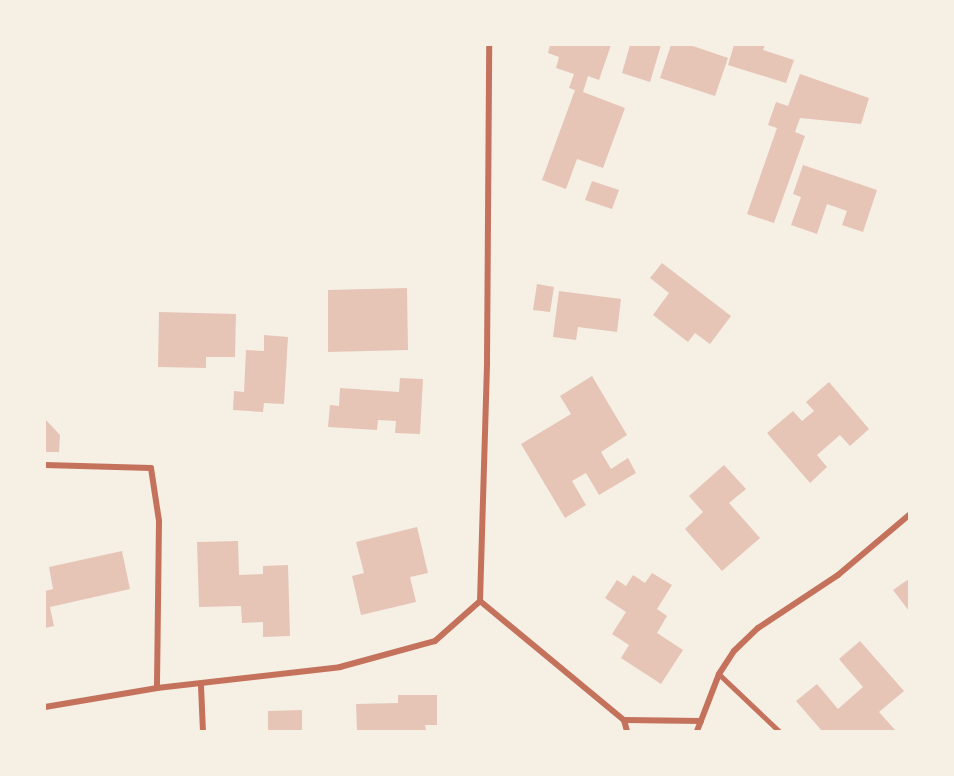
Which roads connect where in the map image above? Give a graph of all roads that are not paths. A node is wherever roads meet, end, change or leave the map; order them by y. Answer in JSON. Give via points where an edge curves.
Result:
{"nodes":[{"id":1,"x":489,"y":45,"type":"edge"},
{"id":2,"x":45,"y":465,"type":"edge"},
{"id":3,"x":909,"y":515,"type":"edge"},
{"id":4,"x":480,"y":601,"type":"junction"},
{"id":5,"x":718,"y":674,"type":"junction"},
{"id":6,"x":201,"y":686,"type":"junction"},
{"id":7,"x":157,"y":688,"type":"junction"},
{"id":8,"x":45,"y":708,"type":"edge"},
{"id":9,"x":624,"y":720,"type":"junction"},
{"id":10,"x":701,"y":721,"type":"junction"},
{"id":11,"x":203,"y":731,"type":"edge"},
{"id":12,"x":627,"y":731,"type":"edge"},
{"id":13,"x":697,"y":731,"type":"edge"},
{"id":14,"x":779,"y":731,"type":"edge"}],
"edges":[{"from":1,"to":4,"type":"street","via":[[487,362]]},
{"from":2,"to":7,"type":"street","via":[[152,468],[159,521]]},
{"from":3,"to":5,"type":"street","via":[[838,575],[758,628],[734,651]]},
{"from":4,"to":6,"type":"street","via":[[435,641],[340,667]]},
{"from":4,"to":9,"type":"street"},
{"from":5,"to":10,"type":"street"},
{"from":5,"to":14,"type":"lane"},
{"from":6,"to":7,"type":"street"},
{"from":6,"to":11,"type":"street"},
{"from":7,"to":8,"type":"street"},
{"from":9,"to":10,"type":"street"},
{"from":9,"to":12,"type":"street"},
{"from":10,"to":13,"type":"street"}]}
